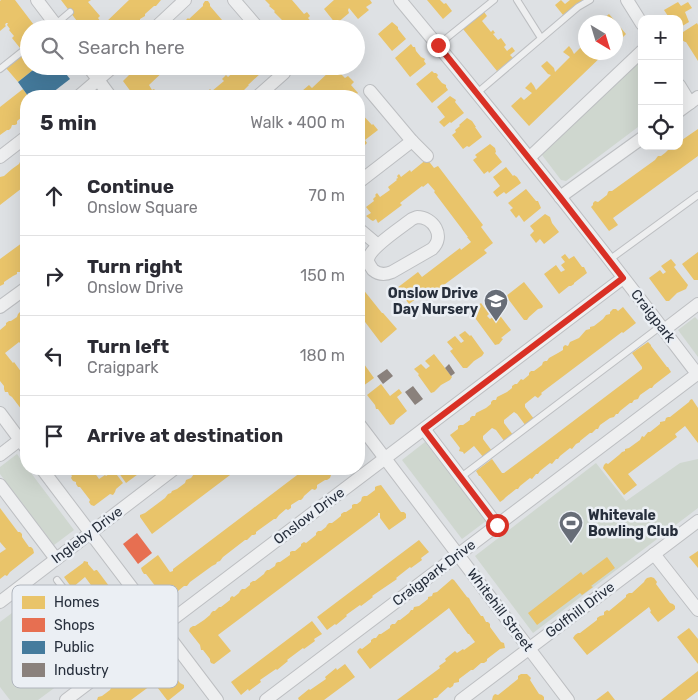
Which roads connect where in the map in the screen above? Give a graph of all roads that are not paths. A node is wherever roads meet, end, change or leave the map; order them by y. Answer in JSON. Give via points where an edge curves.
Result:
{"nodes":[{"id":1,"x":37,"y":0,"type":"edge"},
{"id":2,"x":185,"y":0,"type":"edge"},
{"id":3,"x":234,"y":0,"type":"edge"},
{"id":4,"x":400,"y":0,"type":"edge"},
{"id":5,"x":494,"y":0,"type":"edge"},
{"id":6,"x":517,"y":0,"type":"edge"},
{"id":7,"x":590,"y":0,"type":"edge"},
{"id":8,"x":628,"y":0,"type":"edge"},
{"id":9,"x":70,"y":12,"type":"dead end"},
{"id":10,"x":638,"y":17,"type":"edge"},
{"id":11,"x":50,"y":20,"type":"edge"},
{"id":12,"x":62,"y":20,"type":"edge"},
{"id":13,"x":164,"y":20,"type":"edge"},
{"id":14,"x":251,"y":20,"type":"edge"},
{"id":15,"x":541,"y":38,"type":"junction"},
{"id":16,"x":438,"y":45,"type":"junction"},
{"id":17,"x":20,"y":53,"type":"edge"},
{"id":18,"x":638,"y":55,"type":"edge"},
{"id":19,"x":0,"y":69,"type":"edge"},
{"id":20,"x":94,"y":75,"type":"edge"},
{"id":21,"x":104,"y":75,"type":"edge"},
{"id":22,"x":280,"y":75,"type":"edge"},
{"id":23,"x":98,"y":80,"type":"junction"},
{"id":24,"x":683,"y":89,"type":"edge"},
{"id":25,"x":86,"y":90,"type":"edge"},
{"id":26,"x":106,"y":90,"type":"edge"},
{"id":27,"x":264,"y":90,"type":"edge"},
{"id":28,"x":370,"y":92,"type":"dead end"},
{"id":29,"x":477,"y":93,"type":"junction"},
{"id":30,"x":694,"y":100,"type":"edge"},
{"id":31,"x":683,"y":108,"type":"edge"},
{"id":32,"x":412,"y":141,"type":"junction"},
{"id":33,"x":638,"y":141,"type":"edge"},
{"id":34,"x":20,"y":142,"type":"edge"},
{"id":35,"x":427,"y":156,"type":"dead end"},
{"id":36,"x":0,"y":157,"type":"edge"},
{"id":37,"x":529,"y":158,"type":"junction"},
{"id":38,"x":365,"y":177,"type":"edge"},
{"id":39,"x":698,"y":195,"type":"edge"},
{"id":40,"x":560,"y":197,"type":"junction"},
{"id":41,"x":365,"y":234,"type":"edge"},
{"id":42,"x":378,"y":245,"type":"junction"},
{"id":43,"x":609,"y":260,"type":"junction"},
{"id":44,"x":623,"y":278,"type":"junction"},
{"id":45,"x":20,"y":293,"type":"edge"},
{"id":46,"x":698,"y":304,"type":"edge"},
{"id":47,"x":0,"y":308,"type":"edge"},
{"id":48,"x":662,"y":328,"type":"junction"},
{"id":49,"x":697,"y":375,"type":"edge"},
{"id":50,"x":0,"y":413,"type":"edge"},
{"id":51,"x":424,"y":429,"type":"junction"},
{"id":52,"x":365,"y":432,"type":"edge"},
{"id":53,"x":20,"y":436,"type":"edge"},
{"id":54,"x":20,"y":443,"type":"edge"},
{"id":55,"x":0,"y":455,"type":"edge"},
{"id":56,"x":385,"y":458,"type":"junction"},
{"id":57,"x":365,"y":473,"type":"edge"},
{"id":58,"x":47,"y":475,"type":"edge"},
{"id":59,"x":166,"y":475,"type":"edge"},
{"id":60,"x":363,"y":475,"type":"edge"},
{"id":61,"x":460,"y":477,"type":"junction"},
{"id":62,"x":0,"y":486,"type":"edge"},
{"id":63,"x":698,"y":520,"type":"edge"},
{"id":64,"x":497,"y":525,"type":"junction"},
{"id":65,"x":91,"y":532,"type":"junction"},
{"id":66,"x":458,"y":554,"type":"junction"},
{"id":67,"x":654,"y":554,"type":"junction"},
{"id":68,"x":56,"y":559,"type":"junction"},
{"id":69,"x":57,"y":580,"type":"dead end"},
{"id":70,"x":22,"y":585,"type":"edge"},
{"id":71,"x":61,"y":585,"type":"edge"},
{"id":72,"x":131,"y":585,"type":"edge"},
{"id":73,"x":12,"y":593,"type":"edge"},
{"id":74,"x":0,"y":602,"type":"edge"},
{"id":75,"x":698,"y":610,"type":"edge"},
{"id":76,"x":178,"y":615,"type":"edge"},
{"id":77,"x":178,"y":648,"type":"edge"},
{"id":78,"x":529,"y":648,"type":"junction"},
{"id":79,"x":82,"y":688,"type":"edge"},
{"id":80,"x":66,"y":700,"type":"edge"},
{"id":81,"x":217,"y":700,"type":"edge"},
{"id":82,"x":266,"y":700,"type":"edge"},
{"id":83,"x":462,"y":700,"type":"edge"},
{"id":84,"x":568,"y":700,"type":"edge"}],
"edges":[{"from":1,"to":11,"type":"street"},
{"from":2,"to":13,"type":"street"},
{"from":3,"to":14,"type":"street"},
{"from":4,"to":16,"type":"street","name":"Craigpark"},
{"from":5,"to":16,"type":"lane"},
{"from":6,"to":15,"type":"lane"},
{"from":7,"to":15,"type":"lane"},
{"from":8,"to":10,"type":"street"},
{"from":9,"to":12,"type":"lane"},
{"from":15,"to":29,"type":"lane"},
{"from":16,"to":29,"type":"street","name":"Craigpark"},
{"from":17,"to":19,"type":"lane"},
{"from":18,"to":37,"type":"street"},
{"from":20,"to":23,"type":"street"},
{"from":21,"to":23,"type":"street"},
{"from":22,"to":27,"type":"street"},
{"from":23,"to":25,"type":"street"},
{"from":23,"to":26,"type":"street"},
{"from":24,"to":30,"type":"street"},
{"from":28,"to":32,"type":"street"},
{"from":29,"to":37,"type":"street","name":"Craigpark"},
{"from":30,"to":31,"type":"street"},
{"from":32,"to":35,"type":"street"},
{"from":32,"to":38,"type":"street"},
{"from":33,"to":40,"type":"street"},
{"from":34,"to":36,"type":"street"},
{"from":37,"to":40,"type":"street","name":"Craigpark"},
{"from":39,"to":43,"type":"lane"},
{"from":40,"to":43,"type":"street","name":"Craigpark"},
{"from":41,"to":42,"type":"street"},
{"from":42,"to":42,"type":"street","via":[[370,255],[369,265],[376,272],[387,274],[432,248],[439,235],[427,218],[417,217]]},
{"from":43,"to":44,"type":"street","name":"Craigpark"},
{"from":44,"to":48,"type":"street","name":"Craigpark"},
{"from":44,"to":51,"type":"street","name":"Onslow Drive"},
{"from":45,"to":47,"type":"street"},
{"from":46,"to":48,"type":"street"},
{"from":48,"to":49,"type":"street","name":"Craigpark"},
{"from":48,"to":61,"type":"lane"},
{"from":49,"to":64,"type":"street","name":"Craigpark Drive"},
{"from":50,"to":53,"type":"street"},
{"from":51,"to":56,"type":"street","name":"Onslow Drive"},
{"from":51,"to":61,"type":"street"},
{"from":52,"to":56,"type":"street","name":"Whitehill Street"},
{"from":54,"to":55,"type":"street"},
{"from":56,"to":57,"type":"street","name":"Onslow Drive"},
{"from":56,"to":66,"type":"street","name":"Whitehill Street"},
{"from":58,"to":65,"type":"street"},
{"from":59,"to":65,"type":"street","name":"Ingleby Drive"},
{"from":60,"to":76,"type":"street","name":"Onslow Drive"},
{"from":61,"to":64,"type":"street"},
{"from":62,"to":68,"type":"street"},
{"from":63,"to":67,"type":"street","name":"Golfhill Drive"},
{"from":64,"to":66,"type":"street","name":"Craigpark Drive"},
{"from":65,"to":68,"type":"street","name":"Ingleby Drive"},
{"from":65,"to":72,"type":"street"},
{"from":66,"to":78,"type":"street","name":"Whitehill Street"},
{"from":66,"to":82,"type":"street","name":"Craigpark Drive"},
{"from":67,"to":75,"type":"street"},
{"from":67,"to":78,"type":"street","name":"Golfhill Drive"},
{"from":68,"to":70,"type":"street","name":"Ingleby Drive"},
{"from":69,"to":71,"type":"lane"},
{"from":73,"to":74,"type":"street","name":"Ingleby Drive"},
{"from":77,"to":81,"type":"street"},
{"from":78,"to":83,"type":"street","name":"Golfhill Drive"},
{"from":78,"to":84,"type":"street","name":"Whitehill Street"},
{"from":79,"to":80,"type":"street","name":"Onslow Drive"}]}
